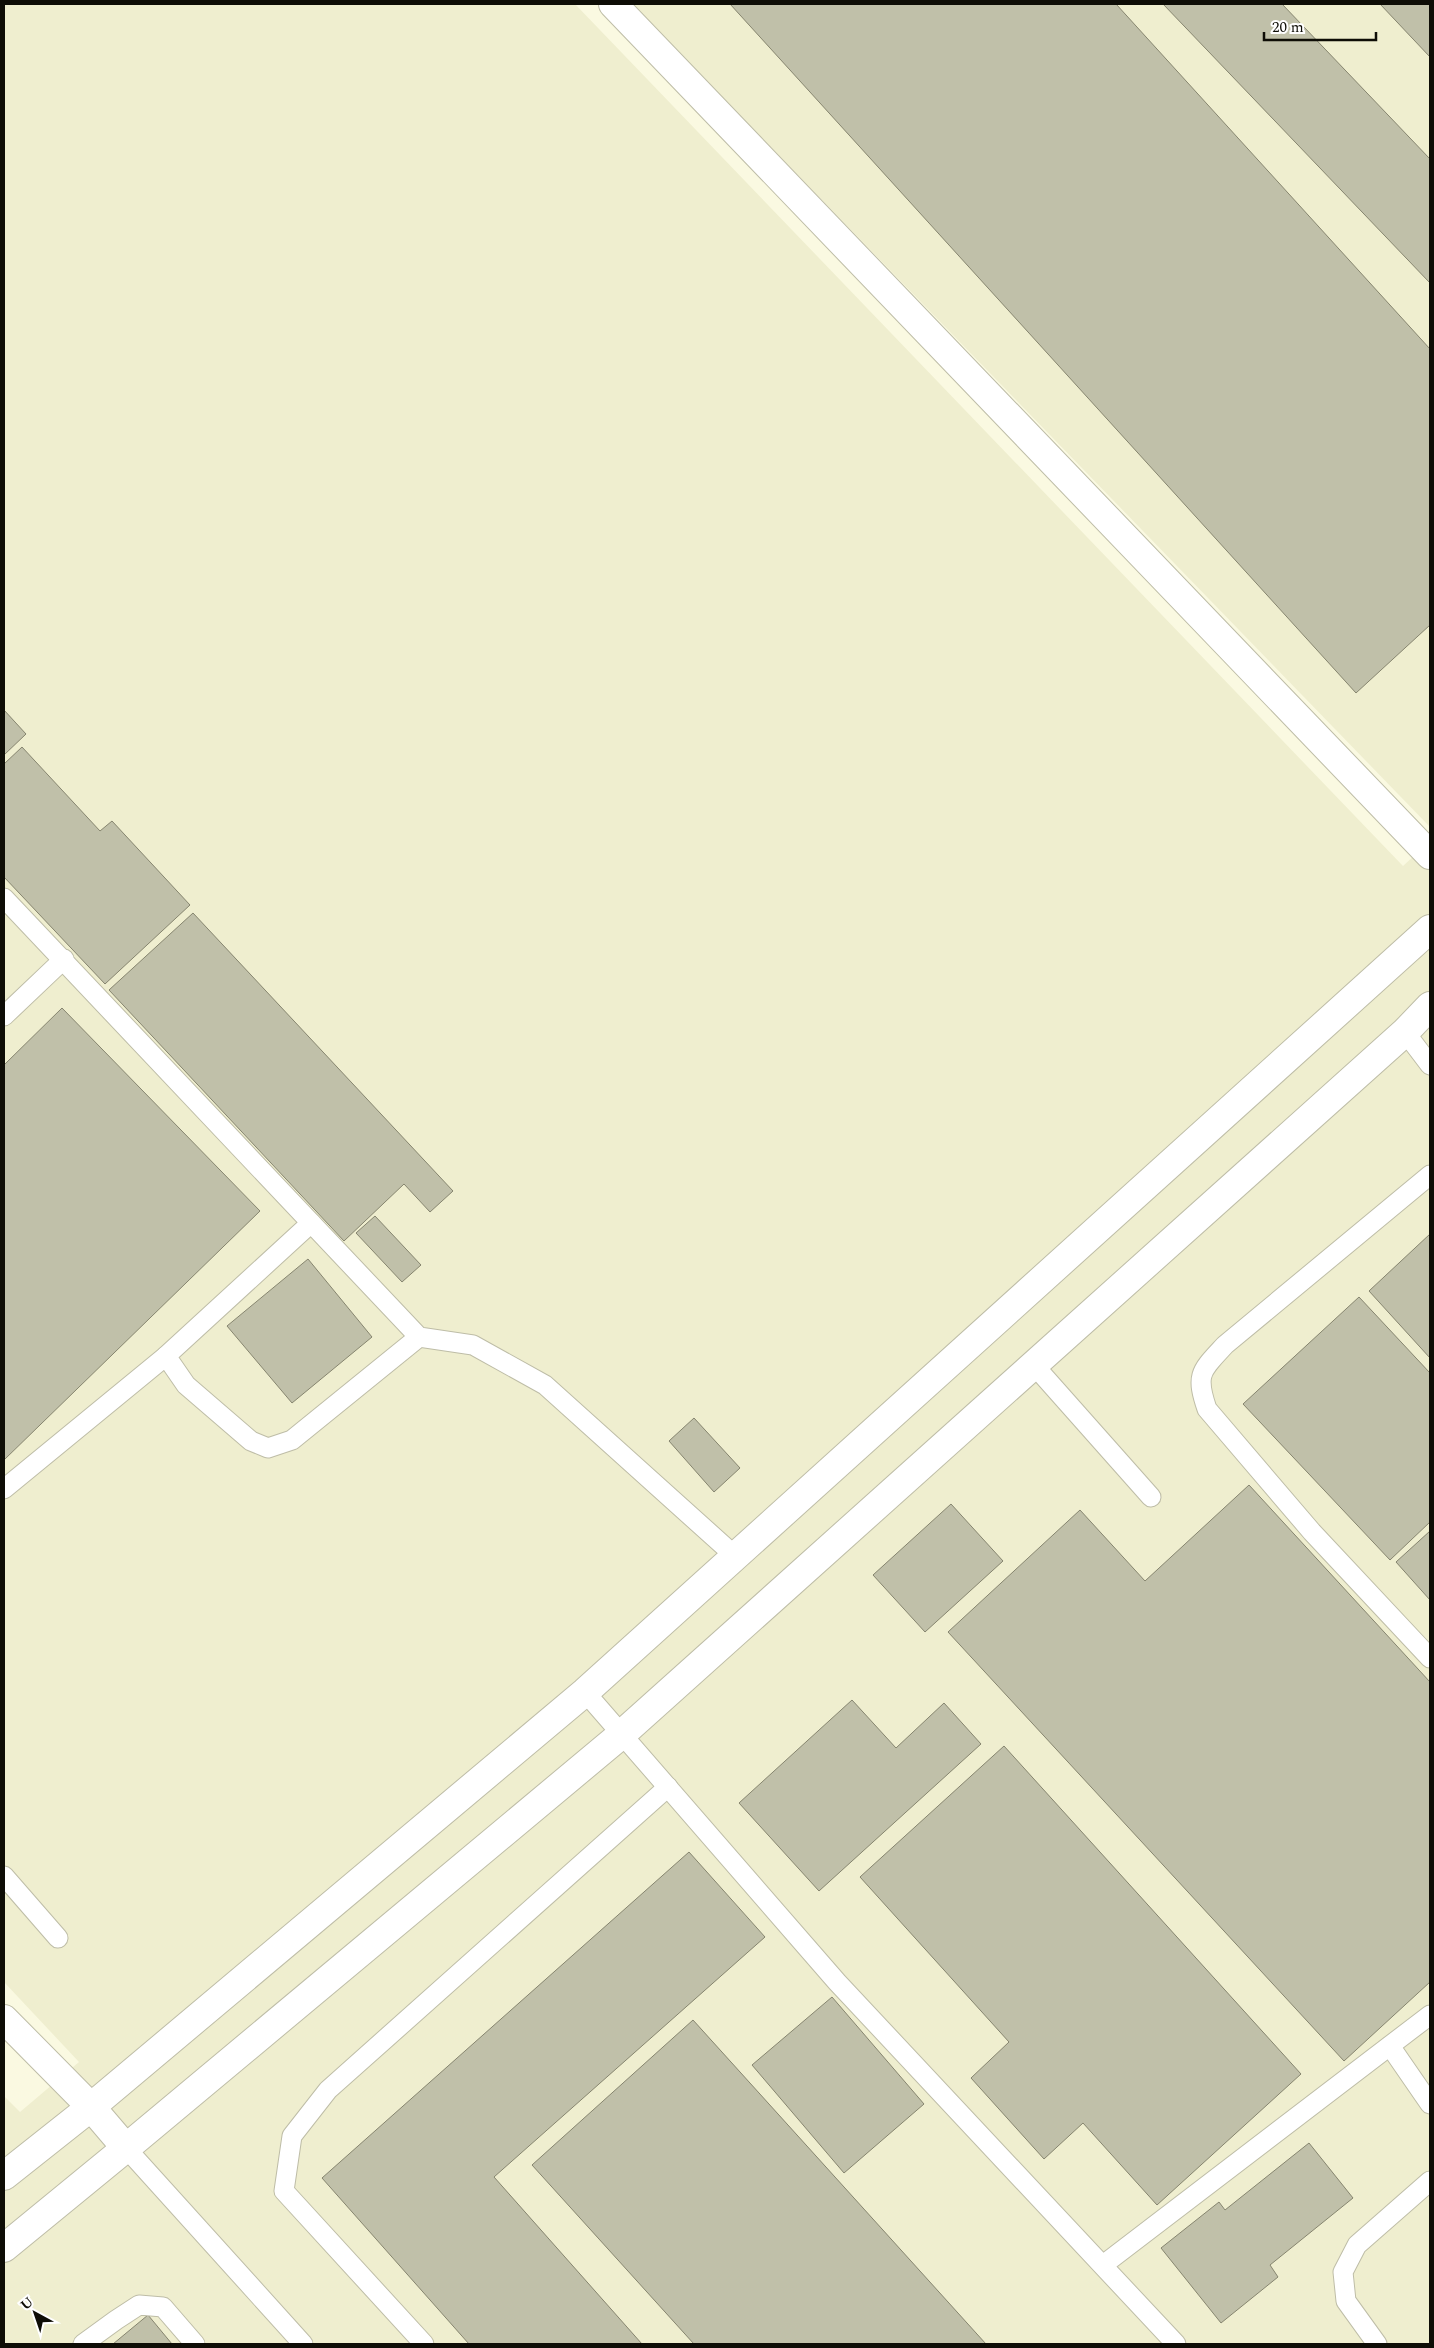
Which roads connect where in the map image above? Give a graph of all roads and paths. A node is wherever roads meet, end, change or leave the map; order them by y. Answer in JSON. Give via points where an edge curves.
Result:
{"nodes":[{"id":1,"x":613,"y":4,"type":"edge"},
{"id":2,"x":1430,"y":855,"type":"edge"},
{"id":3,"x":4,"y":898,"type":"edge"},
{"id":4,"x":1430,"y":929,"type":"edge"},
{"id":5,"x":64,"y":959,"type":"junction"},
{"id":6,"x":1430,"y":1006,"type":"edge"},
{"id":7,"x":4,"y":1016,"type":"edge"},
{"id":8,"x":1405,"y":1032,"type":"junction"},
{"id":9,"x":1430,"y":1065,"type":"edge"},
{"id":10,"x":1430,"y":1175,"type":"edge"},
{"id":11,"x":311,"y":1223,"type":"junction"},
{"id":12,"x":419,"y":1338,"type":"junction"},
{"id":13,"x":166,"y":1356,"type":"junction"},
{"id":14,"x":1033,"y":1364,"type":"junction"},
{"id":15,"x":4,"y":1489,"type":"edge"},
{"id":16,"x":1151,"y":1497,"type":"dead end"},
{"id":17,"x":735,"y":1556,"type":"junction"},
{"id":18,"x":1430,"y":1658,"type":"edge"},
{"id":19,"x":585,"y":1692,"type":"junction"},
{"id":20,"x":622,"y":1734,"type":"junction"},
{"id":21,"x":668,"y":1787,"type":"junction"},
{"id":22,"x":4,"y":1876,"type":"edge"},
{"id":23,"x":58,"y":1938,"type":"dead end"},
{"id":24,"x":1430,"y":2015,"type":"edge"},
{"id":25,"x":4,"y":2019,"type":"edge"},
{"id":26,"x":1390,"y":2046,"type":"junction"},
{"id":27,"x":1430,"y":2104,"type":"edge"},
{"id":28,"x":91,"y":2107,"type":"junction"},
{"id":29,"x":126,"y":2148,"type":"junction"},
{"id":30,"x":4,"y":2176,"type":"edge"},
{"id":31,"x":1430,"y":2181,"type":"edge"},
{"id":32,"x":4,"y":2248,"type":"edge"},
{"id":33,"x":1104,"y":2265,"type":"junction"},
{"id":34,"x":83,"y":2344,"type":"edge"},
{"id":35,"x":195,"y":2344,"type":"edge"},
{"id":36,"x":303,"y":2344,"type":"edge"},
{"id":37,"x":424,"y":2344,"type":"edge"},
{"id":38,"x":1176,"y":2344,"type":"edge"},
{"id":39,"x":1377,"y":2344,"type":"edge"}],
"edges":[{"from":1,"to":2,"type":"street"},
{"from":3,"to":5,"type":"lane"},
{"from":4,"to":17,"type":"street"},
{"from":5,"to":7,"type":"lane"},
{"from":5,"to":11,"type":"lane"},
{"from":6,"to":8,"type":"street"},
{"from":8,"to":9,"type":"lane"},
{"from":8,"to":14,"type":"street"},
{"from":10,"to":18,"type":"lane","via":[[1225,1345],[1208,1363],[1200,1378],[1200,1387],[1207,1409],[1312,1532]]},
{"from":11,"to":12,"type":"lane"},
{"from":11,"to":13,"type":"lane"},
{"from":12,"to":13,"type":"lane","via":[[292,1440],[268,1448],[251,1441],[186,1385]]},
{"from":12,"to":17,"type":"lane","via":[[474,1345],[544,1384]]},
{"from":13,"to":15,"type":"lane"},
{"from":14,"to":16,"type":"lane"},
{"from":14,"to":20,"type":"street"},
{"from":17,"to":19,"type":"street"},
{"from":19,"to":20,"type":"lane"},
{"from":19,"to":28,"type":"street"},
{"from":20,"to":21,"type":"lane"},
{"from":20,"to":29,"type":"street"},
{"from":21,"to":33,"type":"lane","via":[[837,1982]]},
{"from":21,"to":37,"type":"lane","via":[[328,2090],[292,2136],[284,2191]]},
{"from":22,"to":23,"type":"lane"},
{"from":24,"to":26,"type":"lane"},
{"from":25,"to":28,"type":"street"},
{"from":26,"to":27,"type":"lane"},
{"from":26,"to":33,"type":"lane"},
{"from":28,"to":29,"type":"street"},
{"from":28,"to":30,"type":"street"},
{"from":29,"to":32,"type":"street"},
{"from":29,"to":36,"type":"lane"},
{"from":31,"to":39,"type":"lane","via":[[1357,2245],[1343,2272],[1346,2301]]},
{"from":33,"to":38,"type":"lane"},
{"from":34,"to":35,"type":"lane","via":[[140,2305],[163,2307]]}]}
